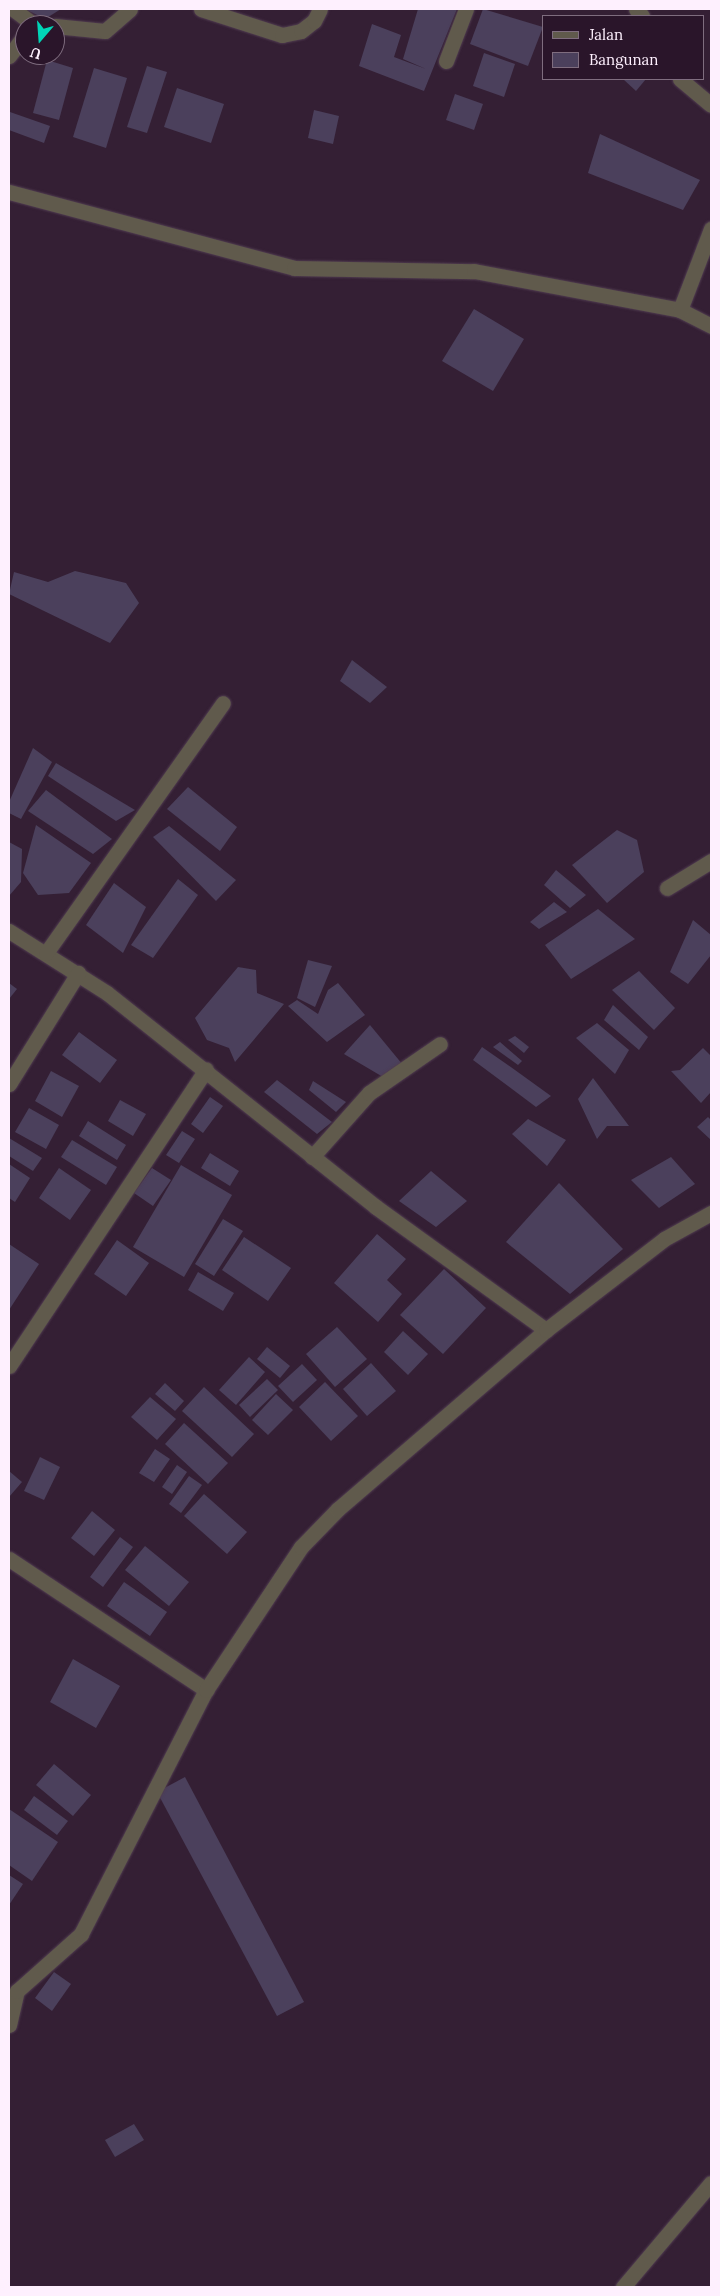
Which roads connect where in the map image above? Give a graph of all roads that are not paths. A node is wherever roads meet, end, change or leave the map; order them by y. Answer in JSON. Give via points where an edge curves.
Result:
{"nodes":[{"id":1,"x":130,"y":9,"type":"edge"},
{"id":2,"x":201,"y":9,"type":"edge"},
{"id":3,"x":320,"y":9,"type":"edge"},
{"id":4,"x":466,"y":9,"type":"edge"},
{"id":5,"x":65,"y":27,"type":"edge"},
{"id":6,"x":446,"y":61,"type":"dead end"},
{"id":7,"x":681,"y":80,"type":"edge"},
{"id":8,"x":711,"y":106,"type":"edge"},
{"id":9,"x":9,"y":192,"type":"edge"},
{"id":10,"x":711,"y":229,"type":"edge"},
{"id":11,"x":680,"y":310,"type":"junction"},
{"id":12,"x":711,"y":326,"type":"edge"},
{"id":13,"x":223,"y":703,"type":"dead end"},
{"id":14,"x":711,"y":860,"type":"edge"},
{"id":15,"x":667,"y":888,"type":"dead end"},
{"id":16,"x":9,"y":931,"type":"edge"},
{"id":17,"x":46,"y":953,"type":"junction"},
{"id":18,"x":78,"y":973,"type":"junction"},
{"id":19,"x":440,"y":1044,"type":"dead end"},
{"id":20,"x":206,"y":1070,"type":"junction"},
{"id":21,"x":9,"y":1084,"type":"edge"},
{"id":22,"x":312,"y":1156,"type":"junction"},
{"id":23,"x":711,"y":1213,"type":"edge"},
{"id":24,"x":546,"y":1330,"type":"junction"},
{"id":25,"x":9,"y":1366,"type":"edge"},
{"id":26,"x":9,"y":1559,"type":"edge"},
{"id":27,"x":206,"y":1690,"type":"junction"},
{"id":28,"x":13,"y":1988,"type":"edge"},
{"id":29,"x":9,"y":2025,"type":"edge"},
{"id":30,"x":711,"y":2183,"type":"edge"},
{"id":31,"x":623,"y":2287,"type":"edge"}],
"edges":[{"from":1,"to":5,"type":"street","via":[[105,31]]},
{"from":2,"to":3,"type":"street","via":[[282,35],[300,31],[314,21]]},
{"from":4,"to":6,"type":"street"},
{"from":7,"to":8,"type":"street"},
{"from":9,"to":11,"type":"street","via":[[294,268],[474,271]]},
{"from":10,"to":11,"type":"street"},
{"from":11,"to":12,"type":"street"},
{"from":13,"to":17,"type":"street"},
{"from":14,"to":15,"type":"street"},
{"from":16,"to":17,"type":"street"},
{"from":17,"to":18,"type":"street"},
{"from":18,"to":20,"type":"street"},
{"from":18,"to":21,"type":"street"},
{"from":19,"to":22,"type":"street","via":[[369,1093]]},
{"from":20,"to":22,"type":"street"},
{"from":20,"to":25,"type":"street"},
{"from":22,"to":24,"type":"street"},
{"from":23,"to":24,"type":"street","via":[[664,1239]]},
{"from":24,"to":27,"type":"street","via":[[338,1509],[301,1547]]},
{"from":26,"to":27,"type":"street"},
{"from":27,"to":28,"type":"street","via":[[81,1934]]},
{"from":28,"to":29,"type":"street"},
{"from":30,"to":31,"type":"street"}]}
